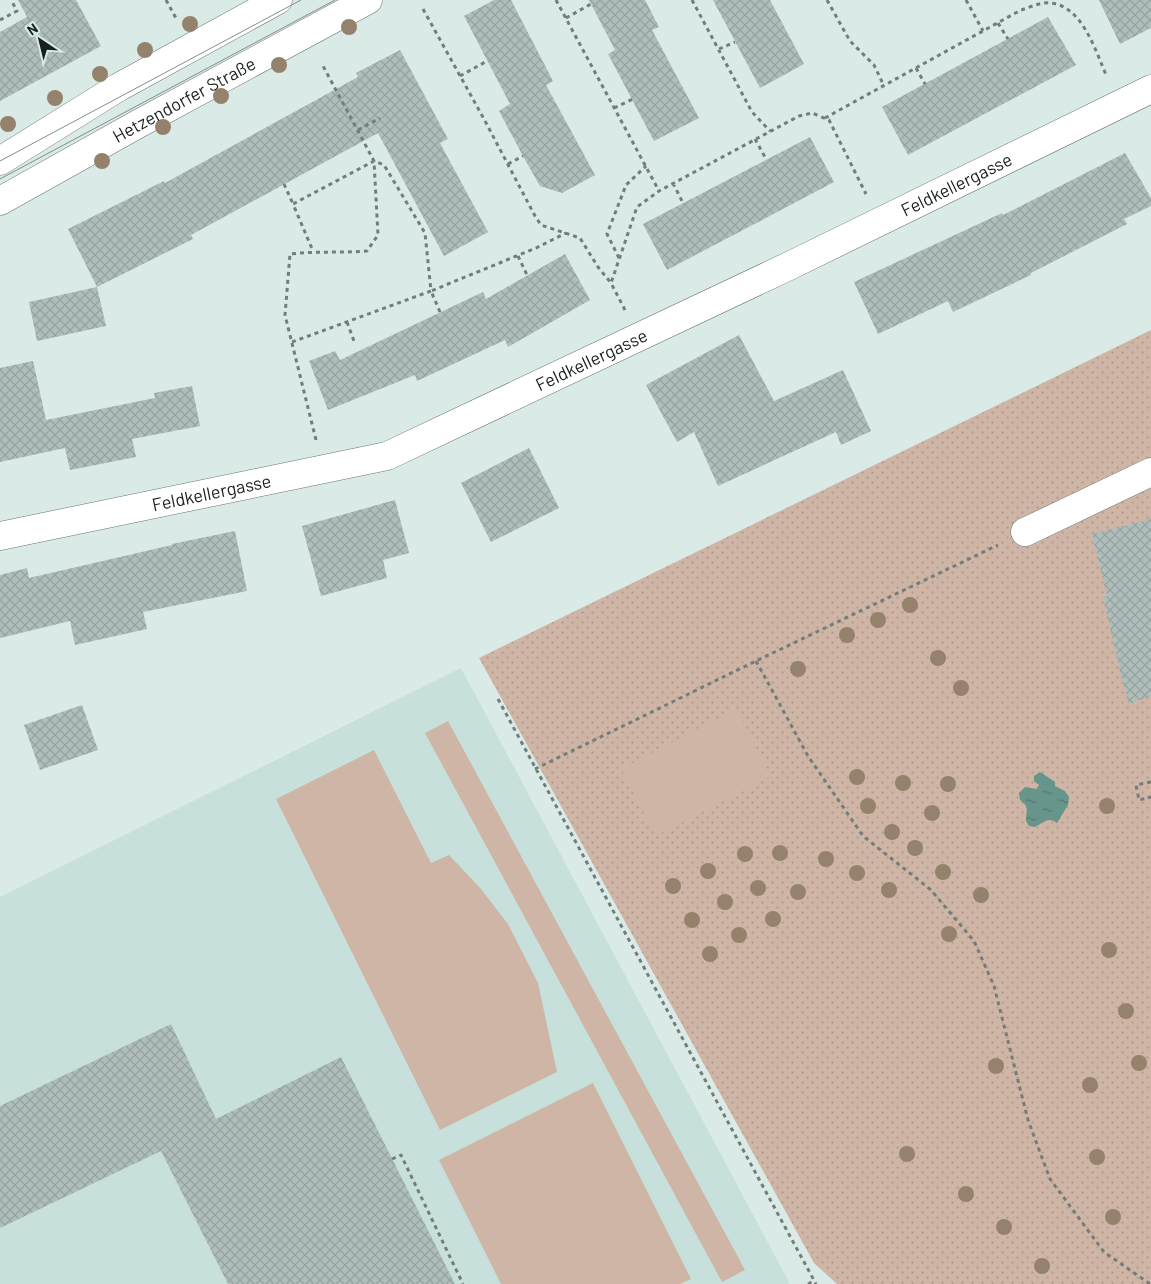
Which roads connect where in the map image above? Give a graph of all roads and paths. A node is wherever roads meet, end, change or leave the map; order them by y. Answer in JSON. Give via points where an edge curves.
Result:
{"nodes":[{"id":1,"x":11,"y":0,"type":"edge"},
{"id":2,"x":166,"y":0,"type":"edge"},
{"id":3,"x":278,"y":0,"type":"edge"},
{"id":4,"x":368,"y":0,"type":"edge"},
{"id":5,"x":556,"y":0,"type":"edge"},
{"id":6,"x":692,"y":0,"type":"edge"},
{"id":7,"x":827,"y":0,"type":"edge"},
{"id":8,"x":966,"y":0,"type":"edge"},
{"id":9,"x":1053,"y":2,"type":"edge"},
{"id":10,"x":591,"y":4,"type":"dead end"},
{"id":11,"x":423,"y":9,"type":"dead end"},
{"id":12,"x":566,"y":18,"type":"junction"},
{"id":13,"x":0,"y":20,"type":"edge"},
{"id":14,"x":177,"y":20,"type":"dead end"},
{"id":15,"x":998,"y":23,"type":"junction"},
{"id":16,"x":983,"y":31,"type":"junction"},
{"id":17,"x":1008,"y":39,"type":"dead end"},
{"id":18,"x":735,"y":42,"type":"dead end"},
{"id":19,"x":719,"y":49,"type":"junction"},
{"id":20,"x":487,"y":61,"type":"dead end"},
{"id":21,"x":322,"y":64,"type":"dead end"},
{"id":22,"x":916,"y":68,"type":"junction"},
{"id":23,"x":460,"y":76,"type":"junction"},
{"id":24,"x":925,"y":84,"type":"dead end"},
{"id":25,"x":884,"y":86,"type":"junction"},
{"id":26,"x":1151,"y":89,"type":"edge"},
{"id":27,"x":633,"y":99,"type":"dead end"},
{"id":28,"x":1119,"y":104,"type":"junction"},
{"id":29,"x":614,"y":108,"type":"junction"},
{"id":30,"x":380,"y":118,"type":"dead end"},
{"id":31,"x":824,"y":118,"type":"junction"},
{"id":32,"x":358,"y":130,"type":"junction"},
{"id":33,"x":770,"y":131,"type":"junction"},
{"id":34,"x":755,"y":139,"type":"junction"},
{"id":35,"x":523,"y":156,"type":"dead end"},
{"id":36,"x":766,"y":160,"type":"dead end"},
{"id":37,"x":0,"y":161,"type":"edge"},
{"id":38,"x":374,"y":161,"type":"junction"},
{"id":39,"x":508,"y":164,"type":"junction"},
{"id":40,"x":646,"y":166,"type":"junction"},
{"id":41,"x":673,"y":183,"type":"junction"},
{"id":42,"x":284,"y":184,"type":"dead end"},
{"id":43,"x":659,"y":191,"type":"junction"},
{"id":44,"x":0,"y":201,"type":"edge"},
{"id":45,"x":683,"y":203,"type":"dead end"},
{"id":46,"x":293,"y":204,"type":"junction"},
{"id":47,"x":880,"y":221,"type":"junction"},
{"id":48,"x":566,"y":233,"type":"junction"},
{"id":49,"x":313,"y":251,"type":"junction"},
{"id":50,"x":518,"y":256,"type":"junction"},
{"id":51,"x":620,"y":259,"type":"junction"},
{"id":52,"x":528,"y":275,"type":"dead end"},
{"id":53,"x":611,"y":283,"type":"junction"},
{"id":54,"x":431,"y":291,"type":"junction"},
{"id":55,"x":440,"y":312,"type":"dead end"},
{"id":56,"x":347,"y":322,"type":"junction"},
{"id":57,"x":639,"y":337,"type":"junction"},
{"id":58,"x":292,"y":342,"type":"junction"},
{"id":59,"x":355,"y":344,"type":"dead end"},
{"id":60,"x":324,"y":469,"type":"junction"},
{"id":61,"x":1151,"y":472,"type":"edge"},
{"id":62,"x":1025,"y":532,"type":"joint"},
{"id":63,"x":0,"y":536,"type":"edge"},
{"id":64,"x":756,"y":661,"type":"junction"},
{"id":65,"x":498,"y":698,"type":"dead end"},
{"id":66,"x":536,"y":769,"type":"junction"},
{"id":67,"x":1151,"y":782,"type":"edge"},
{"id":68,"x":1151,"y":797,"type":"edge"},
{"id":69,"x":392,"y":1159,"type":"dead end"},
{"id":70,"x":814,"y":1282,"type":"edge"},
{"id":71,"x":464,"y":1284,"type":"edge"},
{"id":72,"x":808,"y":1284,"type":"edge"},
{"id":73,"x":1150,"y":1284,"type":"edge"}],
"edges":[{"from":1,"to":13,"type":"path","via":[[17,11]]},
{"from":2,"to":14,"type":"path"},
{"from":3,"to":37,"type":"street","via":[[119,87]]},
{"from":4,"to":44,"type":"street","name":"Hetzendorfer Straße"},
{"from":5,"to":12,"type":"path"},
{"from":6,"to":19,"type":"path"},
{"from":7,"to":25,"type":"path","via":[[850,41],[874,65]]},
{"from":8,"to":16,"type":"path"},
{"from":9,"to":15,"type":"path","via":[[1021,10]]},
{"from":9,"to":28,"type":"path","via":[[1066,5],[1080,18]]},
{"from":10,"to":12,"type":"path"},
{"from":11,"to":23,"type":"path"},
{"from":12,"to":29,"type":"path"},
{"from":15,"to":16,"type":"path"},
{"from":15,"to":17,"type":"path"},
{"from":16,"to":22,"type":"path"},
{"from":18,"to":19,"type":"path"},
{"from":19,"to":33,"type":"path","via":[[752,112]]},
{"from":20,"to":23,"type":"path"},
{"from":21,"to":32,"type":"path"},
{"from":22,"to":24,"type":"path"},
{"from":22,"to":25,"type":"path"},
{"from":23,"to":39,"type":"path"},
{"from":25,"to":31,"type":"path"},
{"from":26,"to":28,"type":"street","name":"Feldkellergasse"},
{"from":27,"to":29,"type":"path"},
{"from":28,"to":47,"type":"street","name":"Feldkellergasse"},
{"from":29,"to":40,"type":"path"},
{"from":30,"to":32,"type":"path"},
{"from":31,"to":33,"type":"path","via":[[812,113],[798,116]]},
{"from":31,"to":47,"type":"path","via":[[829,120]]},
{"from":32,"to":38,"type":"path"},
{"from":33,"to":34,"type":"path"},
{"from":34,"to":36,"type":"path"},
{"from":34,"to":41,"type":"path"},
{"from":35,"to":39,"type":"path"},
{"from":38,"to":46,"type":"path"},
{"from":38,"to":49,"type":"path","via":[[378,235],[367,252]]},
{"from":38,"to":54,"type":"path","via":[[384,165],[425,233]]},
{"from":39,"to":48,"type":"path","via":[[541,225]]},
{"from":40,"to":43,"type":"path"},
{"from":40,"to":51,"type":"path","via":[[626,185],[607,234]]},
{"from":41,"to":43,"type":"path"},
{"from":41,"to":45,"type":"path"},
{"from":42,"to":46,"type":"path"},
{"from":43,"to":51,"type":"path","via":[[637,207]]},
{"from":46,"to":49,"type":"path"},
{"from":47,"to":57,"type":"street","name":"Feldkellergasse"},
{"from":48,"to":50,"type":"path"},
{"from":48,"to":53,"type":"path","via":[[580,238]]},
{"from":49,"to":58,"type":"path","via":[[290,254],[285,315]]},
{"from":50,"to":52,"type":"path"},
{"from":50,"to":54,"type":"path"},
{"from":51,"to":53,"type":"path"},
{"from":53,"to":57,"type":"path"},
{"from":54,"to":55,"type":"path"},
{"from":54,"to":56,"type":"path"},
{"from":56,"to":58,"type":"path"},
{"from":56,"to":59,"type":"path"},
{"from":57,"to":60,"type":"street","name":"Feldkellergasse","via":[[387,456]]},
{"from":58,"to":60,"type":"path"},
{"from":60,"to":63,"type":"street","name":"Feldkellergasse"},
{"from":61,"to":62,"type":"street"},
{"from":62,"to":64,"type":"path"},
{"from":64,"to":66,"type":"path"},
{"from":64,"to":73,"type":"path","via":[[808,756],[863,836],[931,890],[974,941],[994,986],[1028,1120],[1050,1179],[1104,1252]]},
{"from":65,"to":66,"type":"path"},
{"from":66,"to":70,"type":"path"},
{"from":67,"to":68,"type":"path","via":[[1136,785],[1139,800]]},
{"from":69,"to":71,"type":"path","via":[[401,1155]]},
{"from":70,"to":72,"type":"path"}]}
